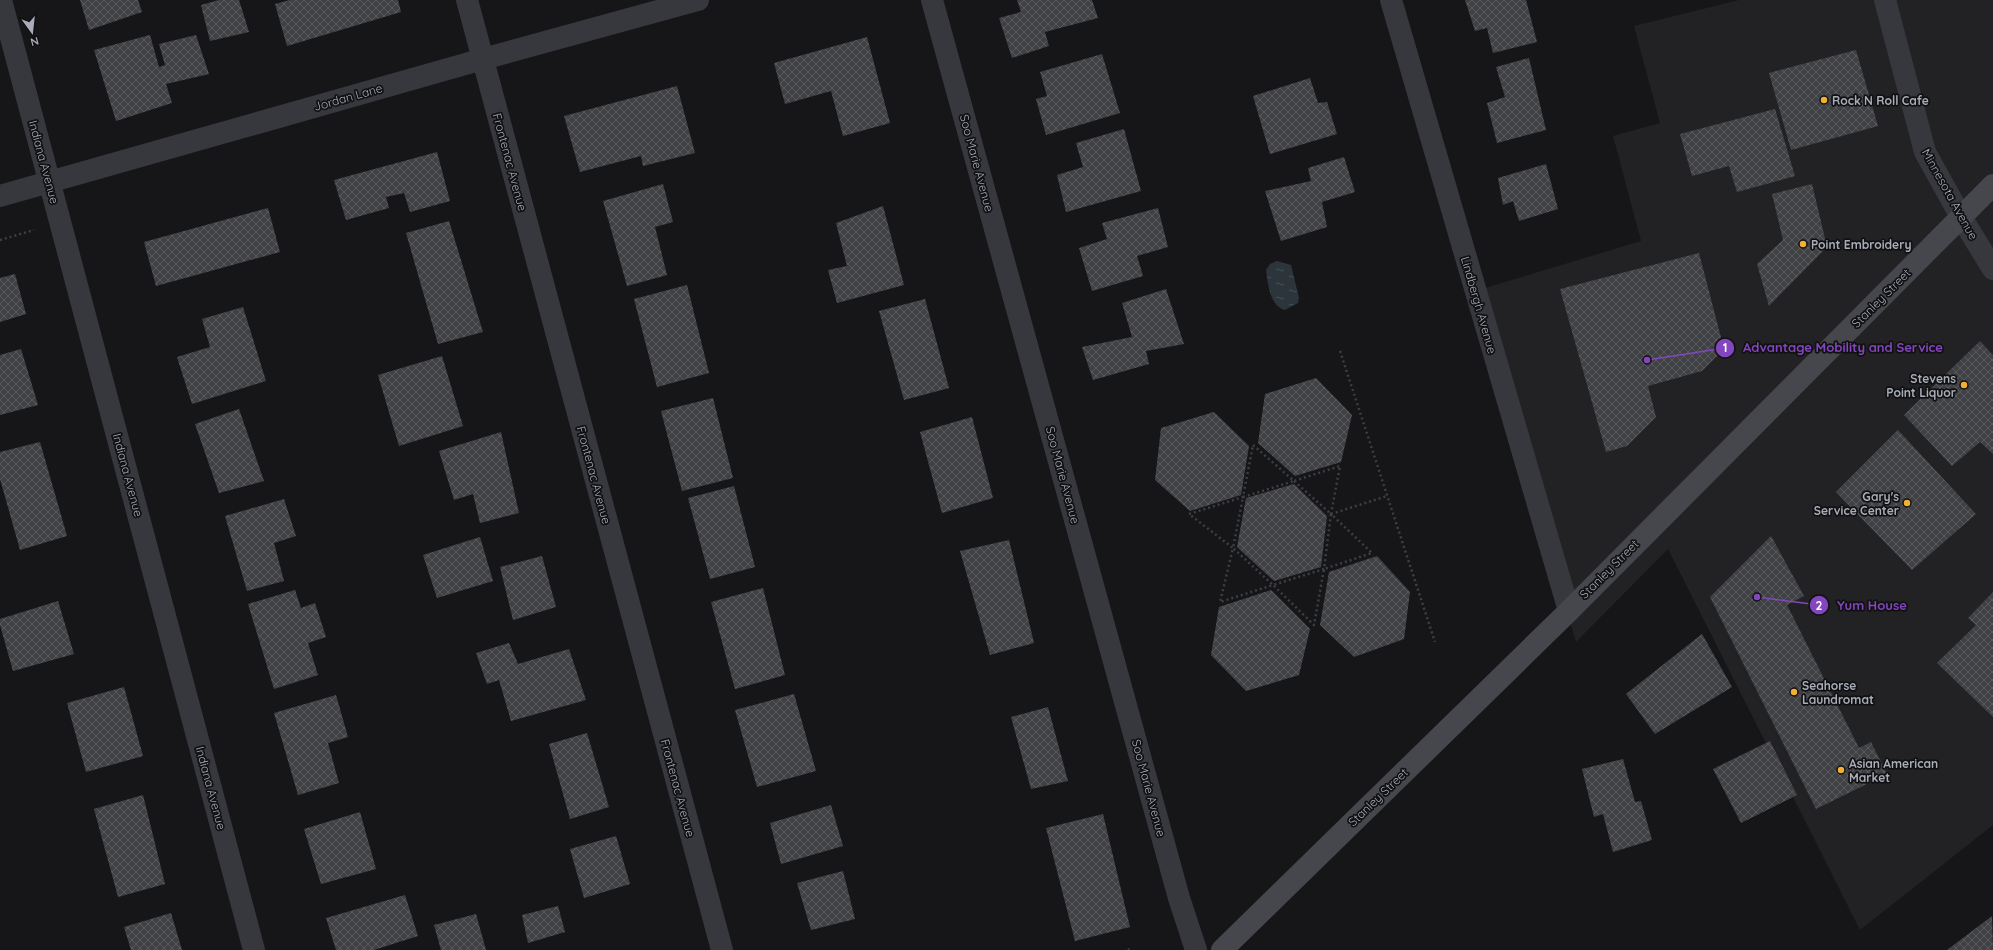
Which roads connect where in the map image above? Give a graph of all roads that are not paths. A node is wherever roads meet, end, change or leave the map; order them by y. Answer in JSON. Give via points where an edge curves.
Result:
{"nodes":[{"id":1,"x":1,"y":0,"type":"edge"},
{"id":2,"x":467,"y":0,"type":"edge"},
{"id":3,"x":698,"y":0,"type":"edge"},
{"id":4,"x":932,"y":0,"type":"edge"},
{"id":5,"x":1390,"y":0,"type":"edge"},
{"id":6,"x":1884,"y":0,"type":"edge"},
{"id":7,"x":483,"y":59,"type":"junction"},
{"id":8,"x":50,"y":181,"type":"junction"},
{"id":9,"x":1993,"y":185,"type":"edge"},
{"id":10,"x":0,"y":196,"type":"edge"},
{"id":11,"x":1961,"y":217,"type":"junction"},
{"id":12,"x":1993,"y":269,"type":"edge"},
{"id":13,"x":1568,"y":611,"type":"junction"},
{"id":14,"x":254,"y":950,"type":"edge"},
{"id":15,"x":722,"y":950,"type":"edge"},
{"id":16,"x":1196,"y":950,"type":"edge"},
{"id":17,"x":1222,"y":950,"type":"edge"}],
"edges":[{"from":1,"to":8,"type":"street","name":"Indiana Avenue"},
{"from":2,"to":7,"type":"street","name":"Frontenac Avenue"},
{"from":3,"to":7,"type":"street","name":"Jordan Lane"},
{"from":4,"to":16,"type":"street","name":"Soo Marie Avenue","via":[[1179,898]]},
{"from":5,"to":13,"type":"street","name":"Lindbergh Avenue"},
{"from":6,"to":11,"type":"street","name":"Minnesota Avenue","via":[[1925,152]]},
{"from":7,"to":8,"type":"street","name":"Jordan Lane"},
{"from":7,"to":15,"type":"street","name":"Frontenac Avenue"},
{"from":8,"to":10,"type":"street","name":"Jordan Lane"},
{"from":8,"to":14,"type":"street","name":"Indiana Avenue"},
{"from":9,"to":11,"type":"street","name":"Stanley Street"},
{"from":11,"to":12,"type":"street","name":"Minnesota Avenue"},
{"from":11,"to":13,"type":"street","name":"Stanley Street"},
{"from":13,"to":17,"type":"street","name":"Stanley Street"}]}
